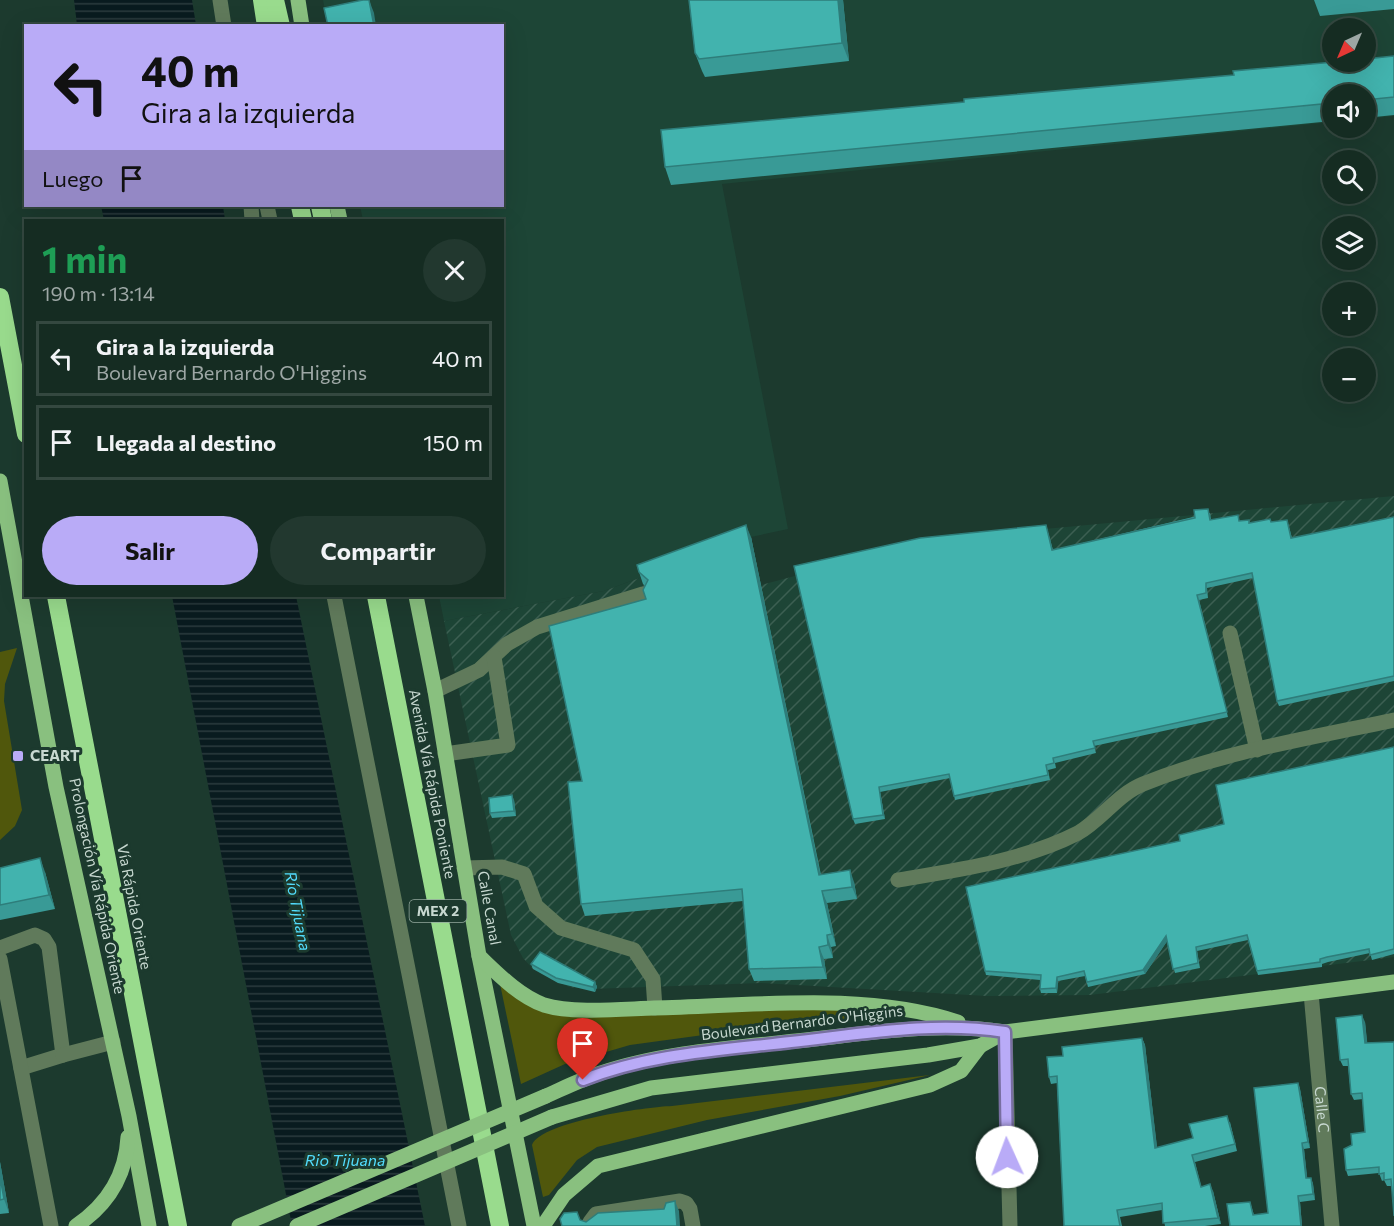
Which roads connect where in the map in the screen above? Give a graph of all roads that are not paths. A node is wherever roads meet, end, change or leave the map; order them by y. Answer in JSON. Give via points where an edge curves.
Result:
{"nodes":[{"id":1,"x":220,"y":0,"type":"edge"},
{"id":2,"x":262,"y":0,"type":"edge"},
{"id":3,"x":275,"y":0,"type":"edge"},
{"id":4,"x":298,"y":0,"type":"edge"},
{"id":5,"x":224,"y":24,"type":"edge"},
{"id":6,"x":266,"y":24,"type":"edge"},
{"id":7,"x":281,"y":24,"type":"edge"},
{"id":8,"x":302,"y":24,"type":"edge"},
{"id":9,"x":0,"y":297,"type":"edge"},
{"id":10,"x":24,"y":423,"type":"edge"},
{"id":11,"x":0,"y":481,"type":"edge"},
{"id":12,"x":643,"y":594,"type":"edge"},
{"id":13,"x":56,"y":597,"type":"edge"},
{"id":14,"x":334,"y":597,"type":"edge"},
{"id":15,"x":376,"y":597,"type":"edge"},
{"id":16,"x":416,"y":597,"type":"edge"},
{"id":17,"x":1230,"y":633,"type":"dead end"},
{"id":18,"x":494,"y":657,"type":"junction"},
{"id":19,"x":435,"y":691,"type":"junction"},
{"id":20,"x":1394,"y":720,"type":"edge"},
{"id":21,"x":1257,"y":750,"type":"junction"},
{"id":22,"x":445,"y":754,"type":"junction"},
{"id":23,"x":464,"y":868,"type":"junction"},
{"id":24,"x":898,"y":880,"type":"dead end"},
{"id":25,"x":0,"y":948,"type":"edge"},
{"id":26,"x":479,"y":956,"type":"junction"},
{"id":27,"x":0,"y":959,"type":"edge"},
{"id":28,"x":1394,"y":982,"type":"edge"},
{"id":29,"x":1311,"y":993,"type":"junction"},
{"id":30,"x":655,"y":1008,"type":"junction"},
{"id":31,"x":975,"y":1028,"type":"junction"},
{"id":32,"x":1005,"y":1032,"type":"junction"},
{"id":33,"x":113,"y":1042,"type":"junction"},
{"id":34,"x":980,"y":1046,"type":"junction"},
{"id":35,"x":63,"y":1055,"type":"junction"},
{"id":36,"x":21,"y":1068,"type":"junction"},
{"id":37,"x":129,"y":1116,"type":"junction"},
{"id":38,"x":590,"y":1222,"type":"edge"},
{"id":39,"x":51,"y":1226,"type":"edge"},
{"id":40,"x":76,"y":1226,"type":"edge"},
{"id":41,"x":149,"y":1226,"type":"edge"},
{"id":42,"x":178,"y":1226,"type":"edge"},
{"id":43,"x":239,"y":1226,"type":"edge"},
{"id":44,"x":297,"y":1226,"type":"edge"},
{"id":45,"x":459,"y":1226,"type":"edge"},
{"id":46,"x":500,"y":1226,"type":"edge"},
{"id":47,"x":534,"y":1226,"type":"edge"},
{"id":48,"x":543,"y":1226,"type":"edge"},
{"id":49,"x":693,"y":1226,"type":"edge"},
{"id":50,"x":1010,"y":1226,"type":"edge"},
{"id":51,"x":1332,"y":1226,"type":"edge"}],
"edges":[{"from":1,"to":5,"type":"street"},
{"from":2,"to":6,"type":"highway"},
{"from":3,"to":7,"type":"highway"},
{"from":4,"to":8,"type":"main road"},
{"from":9,"to":10,"type":"highway"},
{"from":11,"to":33,"type":"main road","name":"Prolongación Vía Rápida Oriente","via":[[56,787]]},
{"from":12,"to":18,"type":"street","via":[[537,627]]},
{"from":13,"to":42,"type":"highway","name":"Vía Rápida Oriente"},
{"from":14,"to":45,"type":"street"},
{"from":15,"to":46,"type":"highway","name":"Avenida Vía Rápida Poniente","number":"MEX 2"},
{"from":16,"to":19,"type":"main road","name":"Calle Canal"},
{"from":17,"to":21,"type":"street"},
{"from":18,"to":19,"type":"street","via":[[478,670]]},
{"from":18,"to":22,"type":"street","via":[[508,745]]},
{"from":19,"to":22,"type":"main road","name":"Calle Canal"},
{"from":20,"to":21,"type":"street"},
{"from":21,"to":24,"type":"street","via":[[1140,785],[1079,832],[1027,852],[977,866]]},
{"from":22,"to":23,"type":"main road","name":"Calle Canal"},
{"from":23,"to":26,"type":"main road","name":"Calle Canal"},
{"from":23,"to":30,"type":"street","via":[[502,867],[524,874],[536,906],[561,928],[634,950],[653,979]]},
{"from":25,"to":35,"type":"street","via":[[35,935],[49,947]]},
{"from":26,"to":30,"type":"main road","via":[[508,983],[544,1005],[591,1010]]},
{"from":26,"to":47,"type":"main road","name":"Calle Canal"},
{"from":27,"to":36,"type":"street"},
{"from":28,"to":29,"type":"main road","name":"Boulevard Bernardo O'Higgins"},
{"from":29,"to":32,"type":"main road","name":"Boulevard Bernardo O'Higgins"},
{"from":29,"to":51,"type":"street","name":"Calle C"},
{"from":30,"to":31,"type":"main road","via":[[881,1006],[932,1013]]},
{"from":31,"to":32,"type":"main road","name":"Boulevard Bernardo O'Higgins"},
{"from":31,"to":43,"type":"main road","name":"Boulevard Bernardo O'Higgins","bridge":true,"via":[[927,1026],[719,1050],[602,1073]]},
{"from":32,"to":34,"type":"main road","name":"Boulevard Bernardo O'Higgins"},
{"from":32,"to":50,"type":"street"},
{"from":33,"to":35,"type":"street"},
{"from":33,"to":37,"type":"main road","name":"Prolongación Vía Rápida Oriente"},
{"from":34,"to":44,"type":"main road","name":"Boulevard Bernardo O'Higgins","bridge":true,"via":[[651,1088],[552,1117]]},
{"from":34,"to":48,"type":"main road","via":[[961,1071],[930,1085],[598,1166],[564,1195]]},
{"from":35,"to":36,"type":"street"},
{"from":36,"to":39,"type":"street"},
{"from":37,"to":40,"type":"main road","via":[[123,1167],[106,1201]]},
{"from":37,"to":41,"type":"main road","name":"Prolongación Vía Rápida Oriente"},
{"from":38,"to":49,"type":"street","via":[[596,1214],[680,1201],[690,1209]]}]}
